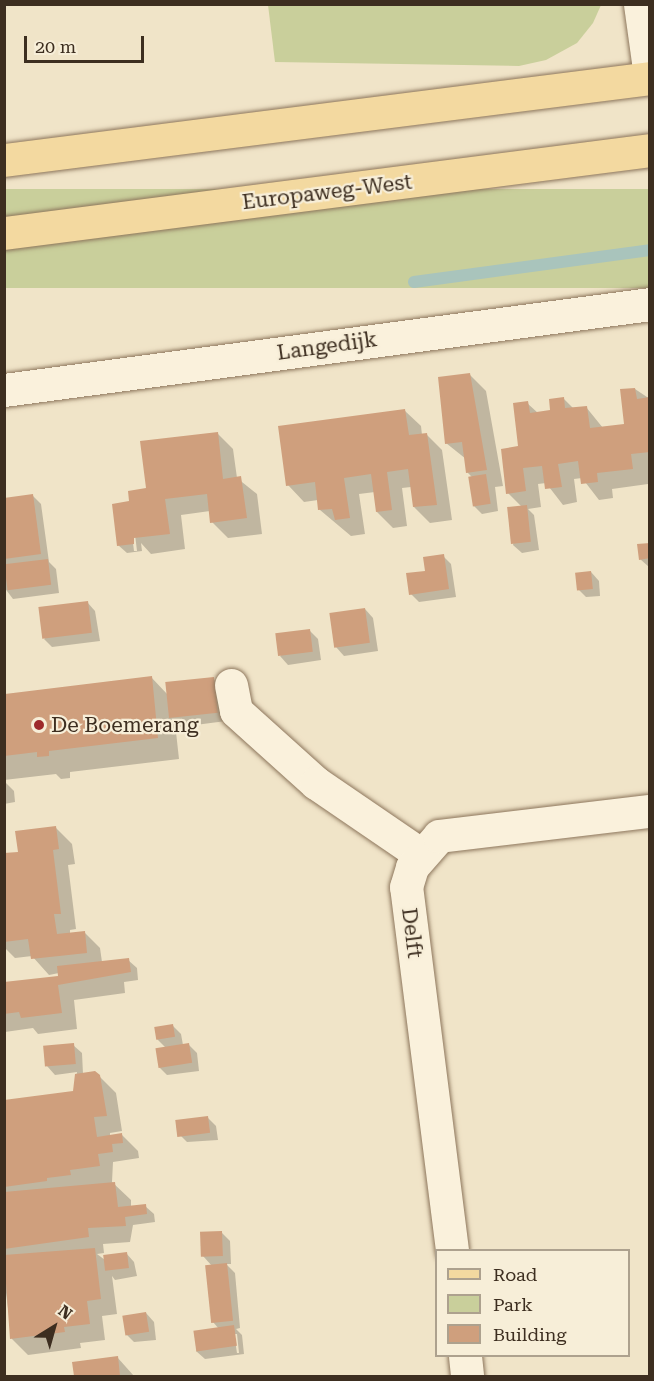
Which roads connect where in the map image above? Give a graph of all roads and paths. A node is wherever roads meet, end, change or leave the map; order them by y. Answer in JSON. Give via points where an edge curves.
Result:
{"nodes":[{"id":1,"x":640,"y":4,"type":"edge"},
{"id":2,"x":650,"y":77,"type":"edge"},
{"id":3,"x":650,"y":150,"type":"edge"},
{"id":4,"x":4,"y":160,"type":"edge"},
{"id":5,"x":4,"y":233,"type":"edge"},
{"id":6,"x":650,"y":304,"type":"edge"},
{"id":7,"x":4,"y":390,"type":"edge"},
{"id":8,"x":231,"y":685,"type":"dead end"},
{"id":9,"x":650,"y":811,"type":"edge"},
{"id":10,"x":420,"y":854,"type":"junction"},
{"id":11,"x":452,"y":1249,"type":"edge"},
{"id":12,"x":465,"y":1357,"type":"edge"},
{"id":13,"x":467,"y":1377,"type":"edge"}],
"edges":[{"from":1,"to":2,"type":"street"},
{"from":2,"to":4,"type":"main road"},
{"from":3,"to":5,"type":"main road","name":"Europaweg-West"},
{"from":6,"to":7,"type":"street","name":"Langedijk"},
{"from":8,"to":10,"type":"street","via":[[236,711],[316,783]]},
{"from":9,"to":10,"type":"street","name":"Delft","via":[[439,836]]},
{"from":10,"to":11,"type":"street","name":"Delft","via":[[406,887]]},
{"from":12,"to":13,"type":"street"}]}
